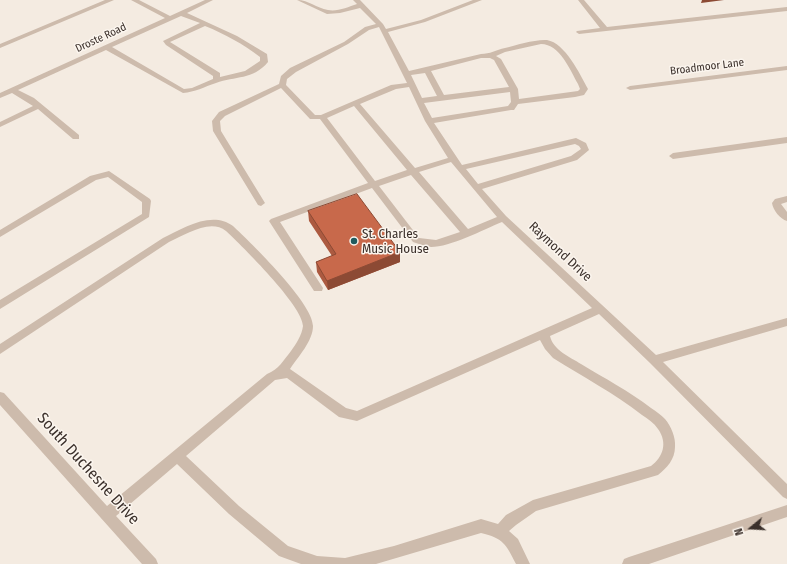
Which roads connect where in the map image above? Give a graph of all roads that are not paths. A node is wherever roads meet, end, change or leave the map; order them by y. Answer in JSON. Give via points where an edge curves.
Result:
{"nodes":[{"id":1,"x":112,"y":0,"type":"edge"},
{"id":2,"x":134,"y":0,"type":"edge"},
{"id":3,"x":210,"y":0,"type":"edge"},
{"id":4,"x":300,"y":0,"type":"edge"},
{"id":5,"x":356,"y":0,"type":"edge"},
{"id":6,"x":479,"y":0,"type":"edge"},
{"id":7,"x":581,"y":0,"type":"edge"},
{"id":8,"x":362,"y":5,"type":"junction"},
{"id":9,"x":787,"y":9,"type":"edge"},
{"id":10,"x":181,"y":13,"type":"junction"},
{"id":11,"x":169,"y":18,"type":"junction"},
{"id":12,"x":204,"y":24,"type":"junction"},
{"id":13,"x":383,"y":28,"type":"junction"},
{"id":14,"x":605,"y":29,"type":"junction"},
{"id":15,"x":579,"y":32,"type":"dead end"},
{"id":16,"x":0,"y":46,"type":"edge"},
{"id":17,"x":106,"y":47,"type":"junction"},
{"id":18,"x":491,"y":56,"type":"junction"},
{"id":19,"x":787,"y":68,"type":"edge"},
{"id":20,"x":427,"y":70,"type":"junction"},
{"id":21,"x":407,"y":74,"type":"junction"},
{"id":22,"x":216,"y":80,"type":"junction"},
{"id":23,"x":412,"y":84,"type":"junction"},
{"id":24,"x":282,"y":85,"type":"junction"},
{"id":25,"x":514,"y":88,"type":"junction"},
{"id":26,"x":630,"y":88,"type":"dead end"},
{"id":27,"x":12,"y":90,"type":"junction"},
{"id":28,"x":0,"y":96,"type":"edge"},
{"id":29,"x":442,"y":97,"type":"junction"},
{"id":30,"x":420,"y":101,"type":"junction"},
{"id":31,"x":515,"y":102,"type":"junction"},
{"id":32,"x":355,"y":103,"type":"junction"},
{"id":33,"x":38,"y":106,"type":"junction"},
{"id":34,"x":322,"y":117,"type":"junction"},
{"id":35,"x":429,"y":121,"type":"junction"},
{"id":36,"x":0,"y":125,"type":"edge"},
{"id":37,"x":76,"y":137,"type":"dead end"},
{"id":38,"x":787,"y":140,"type":"edge"},
{"id":39,"x":673,"y":156,"type":"dead end"},
{"id":40,"x":453,"y":159,"type":"junction"},
{"id":41,"x":460,"y":168,"type":"junction"},
{"id":42,"x":413,"y":172,"type":"junction"},
{"id":43,"x":374,"y":185,"type":"junction"},
{"id":44,"x":476,"y":188,"type":"junction"},
{"id":45,"x":787,"y":199,"type":"edge"},
{"id":46,"x":261,"y":203,"type":"dead end"},
{"id":47,"x":503,"y":218,"type":"junction"},
{"id":48,"x":787,"y":218,"type":"edge"},
{"id":49,"x":466,"y":233,"type":"junction"},
{"id":50,"x":0,"y":234,"type":"edge"},
{"id":51,"x":318,"y":288,"type":"dead end"},
{"id":52,"x":0,"y":304,"type":"edge"},
{"id":53,"x":601,"y":309,"type":"junction"},
{"id":54,"x":787,"y":322,"type":"edge"},
{"id":55,"x":545,"y":333,"type":"junction"},
{"id":56,"x":0,"y":350,"type":"edge"},
{"id":57,"x":654,"y":360,"type":"junction"},
{"id":58,"x":281,"y":373,"type":"junction"},
{"id":59,"x":0,"y":397,"type":"edge"},
{"id":60,"x":178,"y":456,"type":"junction"},
{"id":61,"x":787,"y":493,"type":"edge"},
{"id":62,"x":787,"y":511,"type":"edge"},
{"id":63,"x":107,"y":515,"type":"junction"},
{"id":64,"x":500,"y":531,"type":"junction"},
{"id":65,"x":151,"y":564,"type":"edge"},
{"id":66,"x":342,"y":564,"type":"edge"},
{"id":67,"x":348,"y":564,"type":"edge"},
{"id":68,"x":523,"y":564,"type":"edge"},
{"id":69,"x":629,"y":564,"type":"edge"}],
"edges":[{"from":1,"to":16,"type":"street"},
{"from":2,"to":11,"type":"street"},
{"from":3,"to":10,"type":"street","name":"Droste Road"},
{"from":4,"to":8,"type":"street","via":[[327,12]]},
{"from":5,"to":8,"type":"street","name":"Raymond Drive"},
{"from":6,"to":13,"type":"street","via":[[423,21]]},
{"from":7,"to":14,"type":"street"},
{"from":8,"to":13,"type":"street","name":"Raymond Drive"},
{"from":9,"to":14,"type":"street"},
{"from":10,"to":11,"type":"street","name":"Droste Road"},
{"from":10,"to":12,"type":"street"},
{"from":11,"to":17,"type":"street","name":"Droste Road"},
{"from":12,"to":22,"type":"street","via":[[166,41],[217,75]]},
{"from":12,"to":22,"type":"street","via":[[256,49],[264,56],[261,65],[240,77]]},
{"from":13,"to":21,"type":"street","name":"Raymond Drive"},
{"from":13,"to":24,"type":"street","via":[[367,28],[346,44],[293,70],[284,78]]},
{"from":14,"to":15,"type":"street"},
{"from":17,"to":22,"type":"street","via":[[183,91],[193,90]]},
{"from":17,"to":27,"type":"street","name":"Droste Road"},
{"from":18,"to":20,"type":"street","via":[[481,56]]},
{"from":18,"to":25,"type":"street","via":[[496,59]]},
{"from":18,"to":31,"type":"street","via":[[522,46],[546,42],[553,44],[559,48],[584,89],[575,95]]},
{"from":19,"to":26,"type":"street","name":"Broadmoor Lane"},
{"from":20,"to":21,"type":"street"},
{"from":20,"to":29,"type":"street"},
{"from":21,"to":23,"type":"street","name":"Raymond Drive"},
{"from":23,"to":30,"type":"street","name":"Raymond Drive"},
{"from":23,"to":32,"type":"street","via":[[394,87]]},
{"from":24,"to":34,"type":"street","via":[[313,117]]},
{"from":24,"to":46,"type":"street","via":[[222,114],[216,121],[217,131]]},
{"from":25,"to":29,"type":"street"},
{"from":25,"to":31,"type":"street"},
{"from":27,"to":28,"type":"street","name":"Droste Road"},
{"from":27,"to":33,"type":"street"},
{"from":29,"to":30,"type":"street"},
{"from":30,"to":35,"type":"street","name":"Raymond Drive"},
{"from":31,"to":35,"type":"street","via":[[511,108]]},
{"from":32,"to":34,"type":"street"},
{"from":32,"to":42,"type":"street"},
{"from":33,"to":36,"type":"street"},
{"from":33,"to":37,"type":"street"},
{"from":34,"to":43,"type":"street"},
{"from":35,"to":40,"type":"street","name":"Raymond Drive"},
{"from":38,"to":39,"type":"street"},
{"from":40,"to":41,"type":"street","name":"Raymond Drive"},
{"from":40,"to":42,"type":"street"},
{"from":41,"to":44,"type":"street","name":"Raymond Drive"},
{"from":41,"to":44,"type":"street","via":[[576,141],[583,145],[585,150],[580,155]]},
{"from":42,"to":43,"type":"street"},
{"from":42,"to":49,"type":"street"},
{"from":43,"to":49,"type":"street","via":[[416,240],[426,244],[437,244]]},
{"from":43,"to":51,"type":"street","via":[[274,221]]},
{"from":44,"to":47,"type":"street","name":"Raymond Drive"},
{"from":45,"to":48,"type":"street","via":[[776,203]]},
{"from":47,"to":49,"type":"street"},
{"from":47,"to":53,"type":"street","name":"Raymond Drive"},
{"from":50,"to":52,"type":"street","via":[[93,178],[109,174],[146,201],[146,215]]},
{"from":53,"to":55,"type":"street"},
{"from":53,"to":57,"type":"street","name":"Raymond Drive"},
{"from":54,"to":57,"type":"street"},
{"from":55,"to":58,"type":"street","via":[[357,416],[343,413],[289,373]]},
{"from":55,"to":64,"type":"street","via":[[548,346],[557,355],[642,407],[662,423],[670,453],[663,466],[654,471],[533,506],[511,520]]},
{"from":56,"to":58,"type":"street","via":[[166,240],[188,229],[210,223],[224,224],[237,235],[302,310],[308,326],[303,341]]},
{"from":57,"to":61,"type":"street","name":"Raymond Drive"},
{"from":58,"to":60,"type":"street","via":[[271,377]]},
{"from":59,"to":63,"type":"street","name":"South Duchesne Drive"},
{"from":60,"to":63,"type":"street"},
{"from":60,"to":66,"type":"street","via":[[234,510],[284,551],[317,563]]},
{"from":62,"to":69,"type":"street"},
{"from":63,"to":65,"type":"street","name":"South Duchesne Drive"},
{"from":64,"to":67,"type":"street","via":[[481,526],[394,553]]},
{"from":64,"to":68,"type":"street","via":[[513,544]]}]}
